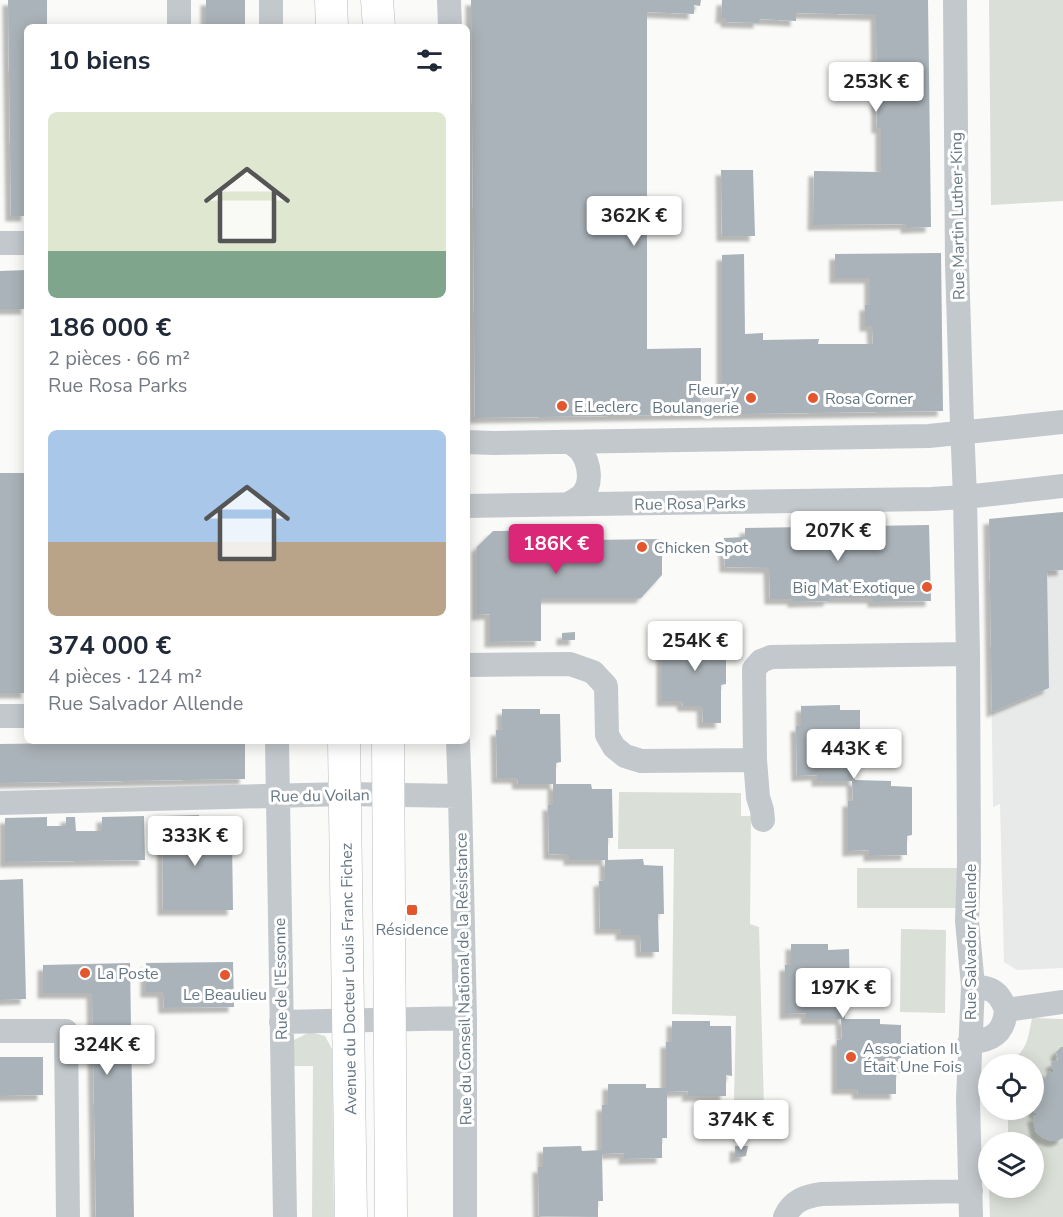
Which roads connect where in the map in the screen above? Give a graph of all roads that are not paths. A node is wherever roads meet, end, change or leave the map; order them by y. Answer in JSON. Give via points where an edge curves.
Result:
{"nodes":[{"id":1,"x":179,"y":0,"type":"edge"},
{"id":2,"x":271,"y":0,"type":"edge"},
{"id":3,"x":331,"y":0,"type":"edge"},
{"id":4,"x":377,"y":0,"type":"edge"},
{"id":5,"x":449,"y":0,"type":"edge"},
{"id":6,"x":955,"y":0,"type":"edge"},
{"id":7,"x":179,"y":24,"type":"edge"},
{"id":8,"x":271,"y":24,"type":"edge"},
{"id":9,"x":332,"y":24,"type":"edge"},
{"id":10,"x":379,"y":24,"type":"edge"},
{"id":11,"x":450,"y":24,"type":"edge"},
{"id":12,"x":0,"y":243,"type":"edge"},
{"id":13,"x":24,"y":243,"type":"edge"},
{"id":14,"x":1063,"y":422,"type":"edge"},
{"id":15,"x":963,"y":433,"type":"junction"},
{"id":16,"x":470,"y":442,"type":"edge"},
{"id":17,"x":570,"y":442,"type":"junction"},
{"id":18,"x":1063,"y":486,"type":"edge"},
{"id":19,"x":965,"y":496,"type":"junction"},
{"id":20,"x":568,"y":504,"type":"junction"},
{"id":21,"x":470,"y":506,"type":"edge"},
{"id":22,"x":968,"y":654,"type":"junction"},
{"id":23,"x":470,"y":665,"type":"edge"},
{"id":24,"x":0,"y":716,"type":"edge"},
{"id":25,"x":24,"y":716,"type":"edge"},
{"id":26,"x":277,"y":744,"type":"edge"},
{"id":27,"x":344,"y":744,"type":"edge"},
{"id":28,"x":388,"y":744,"type":"edge"},
{"id":29,"x":458,"y":744,"type":"edge"},
{"id":30,"x":755,"y":760,"type":"junction"},
{"id":31,"x":345,"y":794,"type":"junction"},
{"id":32,"x":389,"y":794,"type":"junction"},
{"id":33,"x":278,"y":795,"type":"junction"},
{"id":34,"x":460,"y":796,"type":"junction"},
{"id":35,"x":0,"y":803,"type":"edge"},
{"id":36,"x":763,"y":820,"type":"dead end"},
{"id":37,"x":973,"y":986,"type":"junction"},
{"id":38,"x":1063,"y":1002,"type":"edge"},
{"id":39,"x":1006,"y":1010,"type":"junction"},
{"id":40,"x":465,"y":1018,"type":"junction"},
{"id":41,"x":348,"y":1021,"type":"junction"},
{"id":42,"x":389,"y":1021,"type":"junction"},
{"id":43,"x":281,"y":1022,"type":"junction"},
{"id":44,"x":0,"y":1032,"type":"edge"},
{"id":45,"x":969,"y":1043,"type":"junction"},
{"id":46,"x":971,"y":1191,"type":"junction"},
{"id":47,"x":68,"y":1217,"type":"edge"},
{"id":48,"x":285,"y":1217,"type":"edge"},
{"id":49,"x":351,"y":1217,"type":"edge"},
{"id":50,"x":391,"y":1217,"type":"edge"},
{"id":51,"x":465,"y":1217,"type":"edge"},
{"id":52,"x":785,"y":1217,"type":"edge"},
{"id":53,"x":971,"y":1217,"type":"edge"}],
"edges":[{"from":1,"to":7,"type":"street"},
{"from":2,"to":8,"type":"street"},
{"from":3,"to":9,"type":"main road"},
{"from":4,"to":10,"type":"main road"},
{"from":5,"to":11,"type":"street"},
{"from":6,"to":15,"type":"street","name":"Rue Martin Luther-King"},
{"from":12,"to":13,"type":"street"},
{"from":14,"to":15,"type":"street"},
{"from":15,"to":17,"type":"street"},
{"from":15,"to":19,"type":"street","name":"Rue Martin Luther-King"},
{"from":16,"to":17,"type":"street"},
{"from":17,"to":20,"type":"street","via":[[580,450],[589,472],[582,495]]},
{"from":18,"to":19,"type":"street","name":"Rue Rosa Parks"},
{"from":19,"to":20,"type":"street","name":"Rue Rosa Parks"},
{"from":19,"to":22,"type":"street","name":"Rue Salvador Allende"},
{"from":20,"to":21,"type":"street","name":"Rue Rosa Parks"},
{"from":22,"to":30,"type":"street","via":[[771,657],[761,661],[754,669]]},
{"from":22,"to":37,"type":"street","name":"Rue Salvador Allende","via":[[968,921]]},
{"from":23,"to":30,"type":"street","via":[[570,664],[593,672],[606,686],[607,735],[625,756],[641,761]]},
{"from":24,"to":25,"type":"street"},
{"from":26,"to":33,"type":"street","name":"Rue de l'Essonne"},
{"from":27,"to":31,"type":"main road","name":"Avenue du Docteur Louis Franc Fichez"},
{"from":28,"to":32,"type":"main road"},
{"from":29,"to":34,"type":"street","name":"Rue du Conseil National de la Résistance"},
{"from":30,"to":36,"type":"street"},
{"from":31,"to":32,"type":"street","name":"Rue du Voilan"},
{"from":31,"to":33,"type":"street","name":"Rue du Voilan"},
{"from":31,"to":41,"type":"main road","name":"Avenue du Docteur Louis Franc Fichez"},
{"from":32,"to":34,"type":"street","name":"Rue du Voilan"},
{"from":32,"to":42,"type":"main road"},
{"from":33,"to":35,"type":"street","name":"Rue du Voilan"},
{"from":33,"to":43,"type":"street","name":"Rue de l'Essonne"},
{"from":34,"to":40,"type":"street","name":"Rue du Conseil National de la Résistance"},
{"from":37,"to":39,"type":"street","via":[[989,988],[1002,999]]},
{"from":37,"to":45,"type":"street","name":"Rue Salvador Allende"},
{"from":38,"to":39,"type":"street"},
{"from":39,"to":45,"type":"street","via":[[1005,1023],[997,1034]]},
{"from":40,"to":42,"type":"street"},
{"from":40,"to":51,"type":"street","name":"Rue du Conseil National de la Résistance"},
{"from":41,"to":42,"type":"street"},
{"from":41,"to":43,"type":"street"},
{"from":41,"to":49,"type":"main road","name":"Avenue du Docteur Louis Franc Fichez"},
{"from":42,"to":50,"type":"main road"},
{"from":43,"to":48,"type":"street","name":"Rue de l'Essonne"},
{"from":44,"to":47,"type":"street","via":[[66,1031]]},
{"from":45,"to":46,"type":"street","name":"Rue Salvador Allende"},
{"from":46,"to":52,"type":"street","via":[[822,1194],[796,1202]]},
{"from":46,"to":53,"type":"street","name":"Rue Salvador Allende"}]}
